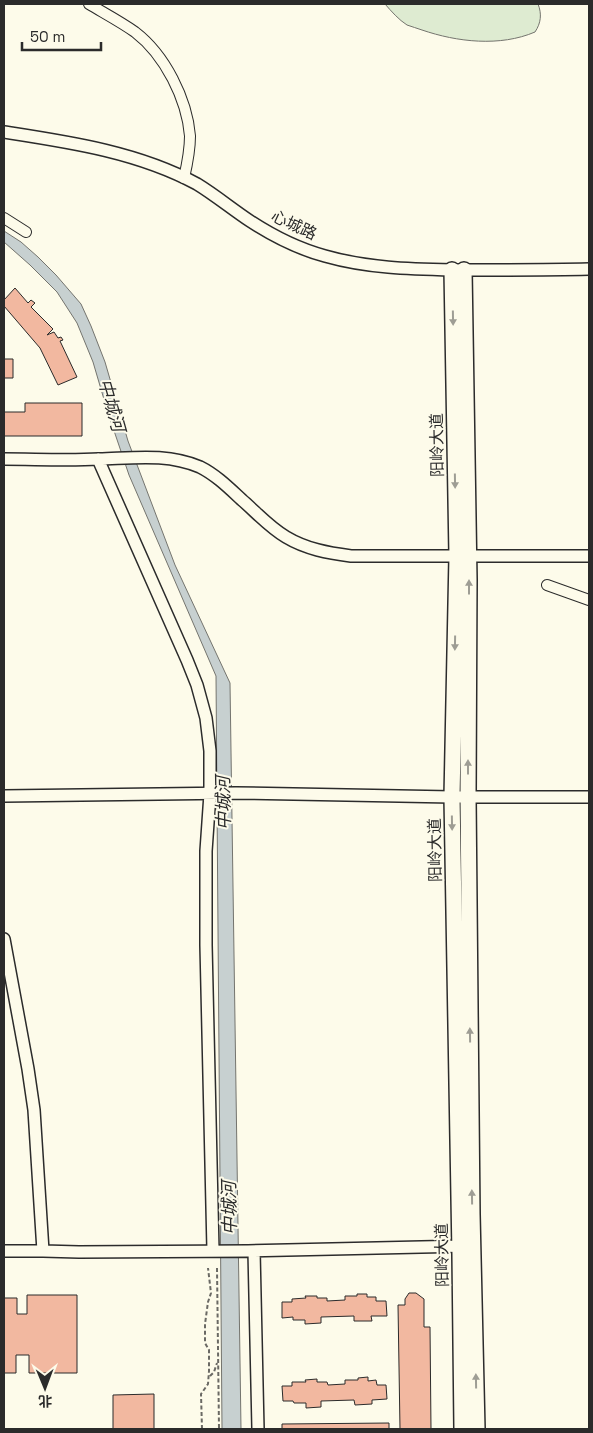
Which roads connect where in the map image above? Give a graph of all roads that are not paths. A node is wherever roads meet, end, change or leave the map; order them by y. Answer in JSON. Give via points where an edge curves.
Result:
{"nodes":[{"id":1,"x":89,"y":4,"type":"edge"},
{"id":2,"x":4,"y":132,"type":"edge"},
{"id":3,"x":184,"y":178,"type":"junction"},
{"id":4,"x":4,"y":218,"type":"edge"},
{"id":5,"x":26,"y":232,"type":"dead end"},
{"id":6,"x":589,"y":269,"type":"edge"},
{"id":7,"x":458,"y":270,"type":"junction"},
{"id":8,"x":4,"y":459,"type":"edge"},
{"id":9,"x":98,"y":460,"type":"junction"},
{"id":10,"x":463,"y":556,"type":"junction"},
{"id":11,"x":589,"y":556,"type":"edge"},
{"id":12,"x":547,"y":585,"type":"dead end"},
{"id":13,"x":589,"y":600,"type":"edge"},
{"id":14,"x":210,"y":794,"type":"junction"},
{"id":15,"x":4,"y":796,"type":"edge"},
{"id":16,"x":452,"y":797,"type":"junction"},
{"id":17,"x":468,"y":797,"type":"junction"},
{"id":18,"x":589,"y":797,"type":"edge"},
{"id":19,"x":4,"y":939,"type":"edge"},
{"id":20,"x":466,"y":1246,"type":"junction"},
{"id":21,"x":214,"y":1250,"type":"junction"},
{"id":22,"x":4,"y":1251,"type":"edge"},
{"id":23,"x":43,"y":1251,"type":"junction"},
{"id":24,"x":251,"y":1251,"type":"junction"},
{"id":25,"x":258,"y":1429,"type":"edge"},
{"id":26,"x":462,"y":1429,"type":"edge"},
{"id":27,"x":476,"y":1429,"type":"edge"}],
"edges":[{"from":1,"to":3,"type":"street","via":[[136,33],[164,64],[174,82],[190,136]]},
{"from":2,"to":3,"type":"street","name":"心城路","via":[[104,150],[138,159]]},
{"from":3,"to":7,"type":"street","name":"心城路","via":[[277,237],[324,256],[372,266]]},
{"from":4,"to":5,"type":"street"},
{"from":6,"to":7,"type":"street","name":"心城路"},
{"from":7,"to":10,"type":"main road","name":"阳岭大道"},
{"from":8,"to":9,"type":"street"},
{"from":9,"to":10,"type":"street","via":[[160,457],[181,460],[201,468],[218,478],[285,536],[326,553]]},
{"from":9,"to":14,"type":"street","via":[[197,685],[210,751]]},
{"from":10,"to":11,"type":"street"},
{"from":10,"to":16,"type":"main road","name":"阳岭大道","one_way":true},
{"from":17,"to":10,"type":"main road","name":"阳岭大道","one_way":true},
{"from":12,"to":13,"type":"street"},
{"from":14,"to":15,"type":"street"},
{"from":14,"to":16,"type":"street"},
{"from":14,"to":21,"type":"street","via":[[206,945]]},
{"from":16,"to":17,"type":"street"},
{"from":16,"to":20,"type":"main road","name":"阳岭大道","one_way":true},
{"from":17,"to":18,"type":"street"},
{"from":20,"to":17,"type":"main road","name":"阳岭大道","one_way":true},
{"from":19,"to":23,"type":"street","via":[[33,1102]]},
{"from":20,"to":24,"type":"street"},
{"from":20,"to":26,"type":"main road","name":"阳岭大道"},
{"from":27,"to":20,"type":"main road","name":"阳岭大道","one_way":true},
{"from":21,"to":23,"type":"street"},
{"from":21,"to":24,"type":"street"},
{"from":22,"to":23,"type":"street"},
{"from":24,"to":25,"type":"street"}]}
